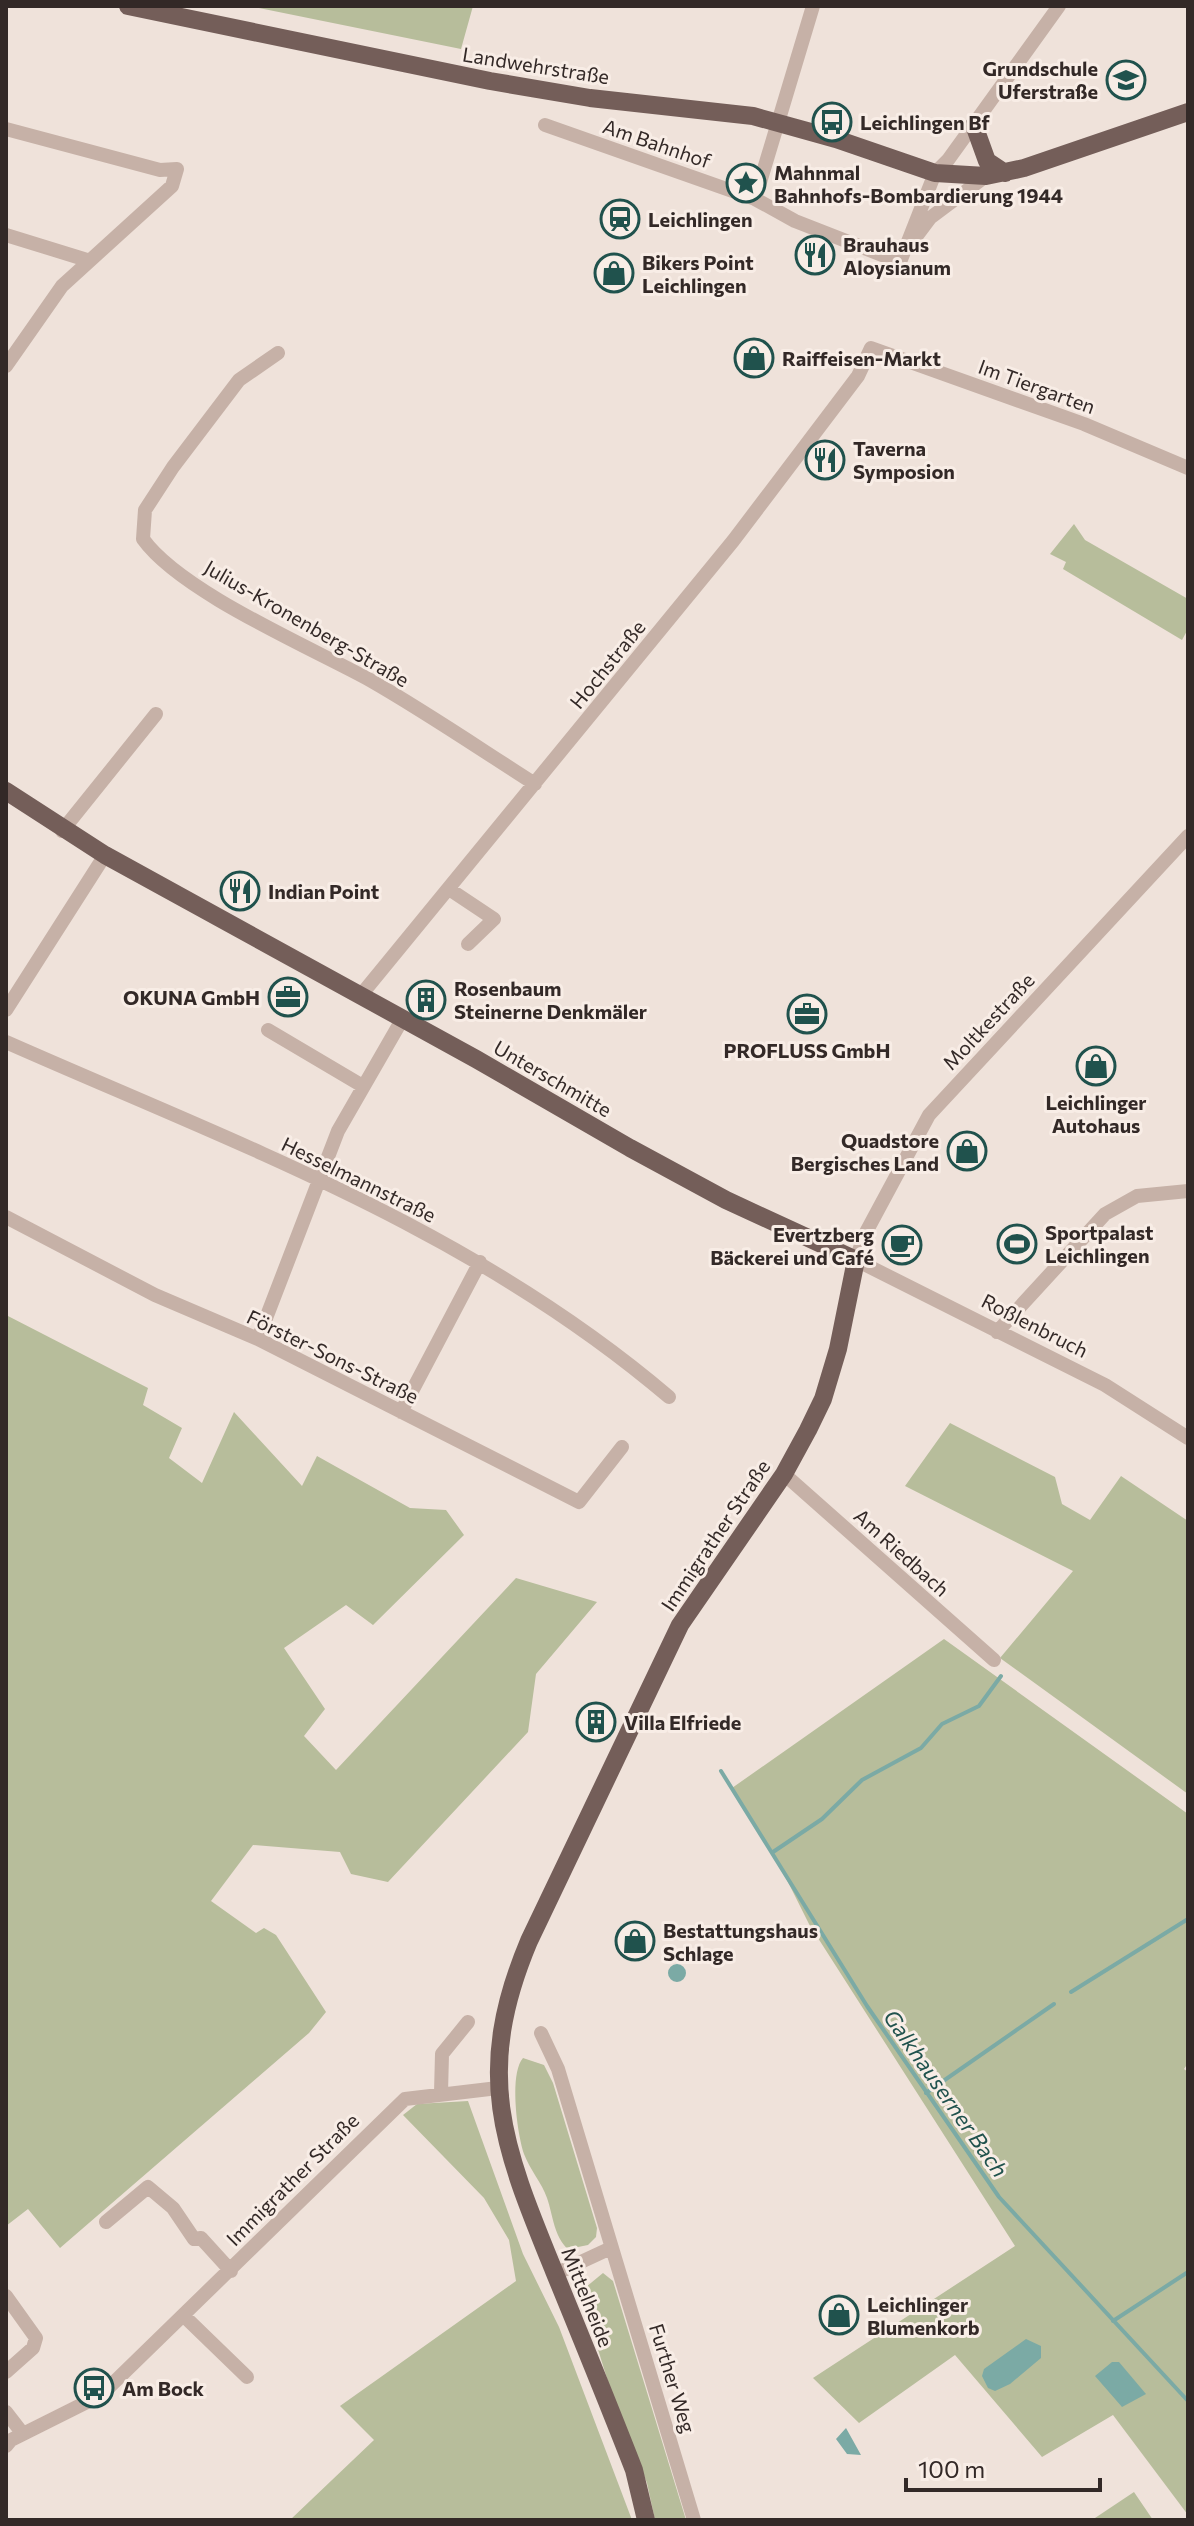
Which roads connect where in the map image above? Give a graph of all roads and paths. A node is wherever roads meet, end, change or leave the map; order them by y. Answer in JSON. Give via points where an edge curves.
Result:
{"nodes":[{"id":1,"x":128,"y":6,"type":"edge"},
{"id":2,"x":813,"y":6,"type":"edge"},
{"id":3,"x":1059,"y":6,"type":"edge"},
{"id":4,"x":1188,"y":112,"type":"edge"},
{"id":5,"x":778,"y":123,"type":"junction"},
{"id":6,"x":545,"y":125,"type":"dead end"},
{"id":7,"x":974,"y":125,"type":"junction"},
{"id":8,"x":6,"y":129,"type":"edge"},
{"id":9,"x":935,"y":173,"type":"junction"},
{"id":10,"x":1005,"y":173,"type":"junction"},
{"id":11,"x":986,"y":176,"type":"junction"},
{"id":12,"x":755,"y":199,"type":"junction"},
{"id":13,"x":6,"y":235,"type":"edge"},
{"id":14,"x":87,"y":260,"type":"junction"},
{"id":15,"x":900,"y":262,"type":"junction"},
{"id":16,"x":871,"y":348,"type":"joint"},
{"id":17,"x":278,"y":353,"type":"dead end"},
{"id":18,"x":6,"y":366,"type":"edge"},
{"id":19,"x":1188,"y":468,"type":"edge"},
{"id":20,"x":156,"y":714,"type":"dead end"},
{"id":21,"x":535,"y":784,"type":"junction"},
{"id":22,"x":6,"y":791,"type":"edge"},
{"id":23,"x":62,"y":831,"type":"junction"},
{"id":24,"x":1188,"y":836,"type":"edge"},
{"id":25,"x":105,"y":855,"type":"junction"},
{"id":26,"x":449,"y":889,"type":"junction"},
{"id":27,"x":468,"y":944,"type":"dead end"},
{"id":28,"x":12,"y":987,"type":"edge"},
{"id":29,"x":361,"y":995,"type":"junction"},
{"id":30,"x":6,"y":1010,"type":"edge"},
{"id":31,"x":403,"y":1018,"type":"junction"},
{"id":32,"x":268,"y":1030,"type":"dead end"},
{"id":33,"x":6,"y":1042,"type":"edge"},
{"id":34,"x":361,"y":1085,"type":"junction"},
{"id":35,"x":319,"y":1179,"type":"junction"},
{"id":36,"x":1188,"y":1191,"type":"edge"},
{"id":37,"x":6,"y":1217,"type":"edge"},
{"id":38,"x":856,"y":1260,"type":"junction"},
{"id":39,"x":480,"y":1262,"type":"junction"},
{"id":40,"x":997,"y":1332,"type":"junction"},
{"id":41,"x":258,"y":1339,"type":"junction"},
{"id":42,"x":669,"y":1397,"type":"dead end"},
{"id":43,"x":401,"y":1412,"type":"junction"},
{"id":44,"x":1188,"y":1438,"type":"edge"},
{"id":45,"x":622,"y":1447,"type":"dead end"},
{"id":46,"x":784,"y":1474,"type":"junction"},
{"id":47,"x":994,"y":1660,"type":"dead end"},
{"id":48,"x":468,"y":2022,"type":"dead end"},
{"id":49,"x":541,"y":2033,"type":"dead end"},
{"id":50,"x":498,"y":2088,"type":"junction"},
{"id":51,"x":441,"y":2093,"type":"junction"},
{"id":52,"x":106,"y":2222,"type":"dead end"},
{"id":53,"x":611,"y":2248,"type":"junction"},
{"id":54,"x":231,"y":2271,"type":"junction"},
{"id":55,"x":555,"y":2274,"type":"junction"},
{"id":56,"x":6,"y":2296,"type":"edge"},
{"id":57,"x":184,"y":2316,"type":"junction"},
{"id":58,"x":6,"y":2372,"type":"edge"},
{"id":59,"x":247,"y":2377,"type":"dead end"},
{"id":60,"x":6,"y":2412,"type":"edge"},
{"id":61,"x":23,"y":2434,"type":"junction"},
{"id":62,"x":6,"y":2446,"type":"edge"},
{"id":63,"x":646,"y":2520,"type":"edge"},
{"id":64,"x":694,"y":2520,"type":"edge"}],
"edges":[{"from":1,"to":5,"type":"main road","name":"Landwehrstraße","via":[[490,81]]},
{"from":2,"to":5,"type":"street"},
{"from":3,"to":7,"type":"street"},
{"from":4,"to":10,"type":"main road","name":"Landwehrstraße"},
{"from":5,"to":9,"type":"main road","name":"Landwehrstraße"},
{"from":5,"to":12,"type":"street"},
{"from":6,"to":12,"type":"street","name":"Am Bahnhof"},
{"from":7,"to":9,"type":"street"},
{"from":7,"to":10,"type":"main road","via":[[987,161]]},
{"from":8,"to":14,"type":"street","via":[[160,170],[177,169],[172,186]]},
{"from":9,"to":11,"type":"main road","name":"Landwehrstraße"},
{"from":9,"to":15,"type":"street"},
{"from":10,"to":11,"type":"main road","name":"Landwehrstraße"},
{"from":11,"to":15,"type":"street","via":[[930,218]]},
{"from":12,"to":15,"type":"street","name":"Am Bahnhof","via":[[795,221]]},
{"from":13,"to":14,"type":"street"},
{"from":14,"to":18,"type":"street","via":[[62,286]]},
{"from":16,"to":19,"type":"street","name":"Im Tiergarten","via":[[1084,424]]},
{"from":16,"to":21,"type":"street","name":"Hochstraße","via":[[858,376],[793,464]]},
{"from":17,"to":21,"type":"street","name":"Julius-Kronenberg-Straße","via":[[239,380],[173,467],[145,510],[143,539],[158,557],[213,595],[370,681]]},
{"from":20,"to":23,"type":"street"},
{"from":21,"to":26,"type":"street","name":"Hochstraße"},
{"from":22,"to":23,"type":"main road"},
{"from":23,"to":25,"type":"main road"},
{"from":24,"to":38,"type":"street","name":"Moltkestraße","via":[[929,1115]]},
{"from":25,"to":28,"type":"street"},
{"from":25,"to":29,"type":"main road","name":"Unterschmitte"},
{"from":26,"to":27,"type":"street","via":[[494,919]]},
{"from":26,"to":29,"type":"street","name":"Hochstraße"},
{"from":28,"to":30,"type":"street"},
{"from":29,"to":31,"type":"main road","name":"Unterschmitte"},
{"from":31,"to":34,"type":"street"},
{"from":31,"to":38,"type":"main road","name":"Unterschmitte","via":[[682,1177]]},
{"from":32,"to":34,"type":"street"},
{"from":33,"to":35,"type":"street","name":"Hesselmannstraße"},
{"from":34,"to":35,"type":"street"},
{"from":35,"to":39,"type":"street","name":"Hesselmannstraße"},
{"from":35,"to":41,"type":"street"},
{"from":36,"to":40,"type":"street","via":[[1137,1196],[1105,1214]]},
{"from":37,"to":41,"type":"street","name":"Förster-Sons-Straße","via":[[175,1305]]},
{"from":38,"to":40,"type":"street","name":"Roßlenbruch"},
{"from":38,"to":46,"type":"main road","name":"Immigrather Straße","via":[[823,1399]]},
{"from":39,"to":42,"type":"street","name":"Hesselmannstraße","via":[[580,1325]]},
{"from":39,"to":43,"type":"street"},
{"from":40,"to":44,"type":"street","name":"Roßlenbruch","via":[[1105,1385]]},
{"from":41,"to":43,"type":"street","name":"Förster-Sons-Straße"},
{"from":43,"to":45,"type":"street","name":"Förster-Sons-Straße","via":[[579,1502]]},
{"from":46,"to":47,"type":"street","name":"Am Riedbach"},
{"from":46,"to":50,"type":"main road","name":"Immigrather Straße","via":[[680,1625],[529,1941],[507,2011]]},
{"from":48,"to":51,"type":"street","via":[[442,2054]]},
{"from":49,"to":53,"type":"street","name":"Further Weg","via":[[558,2069]]},
{"from":50,"to":51,"type":"street","name":"Immigrather Straße"},
{"from":50,"to":55,"type":"main road","name":"Mittelheide","via":[[510,2161]]},
{"from":51,"to":54,"type":"street","name":"Immigrather Straße","via":[[405,2099]]},
{"from":52,"to":54,"type":"street","via":[[148,2187]]},
{"from":53,"to":55,"type":"street"},
{"from":53,"to":64,"type":"street","name":"Further Weg"},
{"from":54,"to":57,"type":"street","name":"Immigrather Straße"},
{"from":55,"to":63,"type":"main road","name":"Mittelheide","via":[[634,2470]]},
{"from":56,"to":58,"type":"street","via":[[36,2338],[33,2348]]},
{"from":57,"to":59,"type":"street"},
{"from":57,"to":61,"type":"street","name":"Immigrather Straße","via":[[101,2395]]},
{"from":60,"to":61,"type":"street"},
{"from":61,"to":62,"type":"street","name":"Immigrather Straße"}]}
